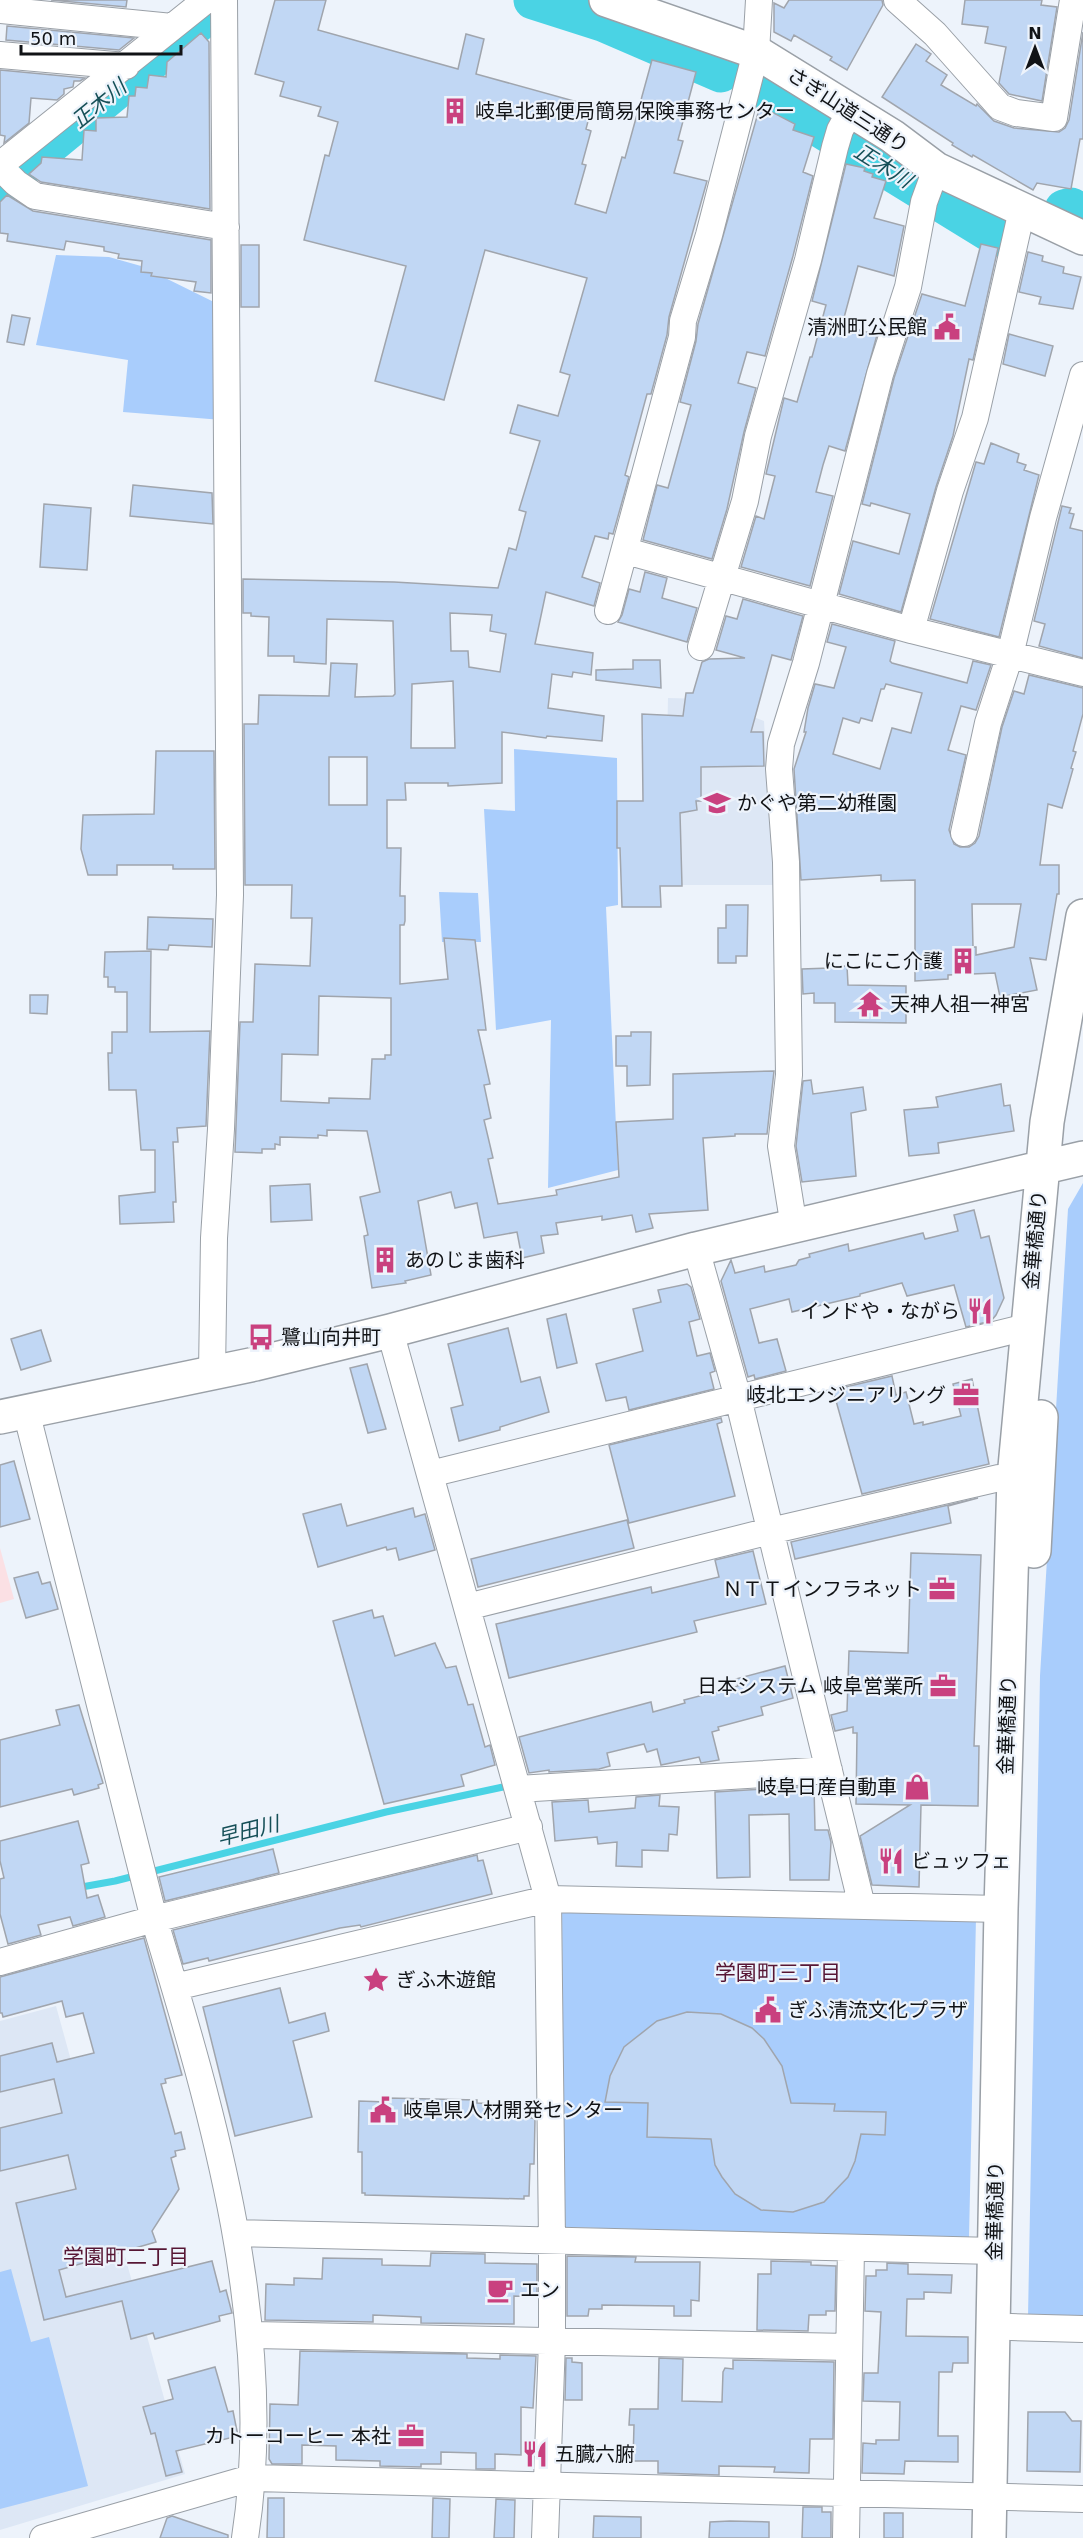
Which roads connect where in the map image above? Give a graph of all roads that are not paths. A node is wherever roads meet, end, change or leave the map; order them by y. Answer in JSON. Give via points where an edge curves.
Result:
{"nodes":[{"id":1,"x":606,"y":0,"type":"edge"},
{"id":2,"x":759,"y":0,"type":"edge"},
{"id":3,"x":897,"y":0,"type":"edge"},
{"id":4,"x":1073,"y":0,"type":"edge"},
{"id":5,"x":218,"y":4,"type":"edge"},
{"id":6,"x":0,"y":10,"type":"edge"},
{"id":7,"x":172,"y":27,"type":"junction"},
{"id":8,"x":756,"y":52,"type":"junction"},
{"id":9,"x":0,"y":56,"type":"edge"},
{"id":10,"x":126,"y":66,"type":"junction"},
{"id":11,"x":842,"y":129,"type":"junction"},
{"id":12,"x":5,"y":171,"type":"edge"},
{"id":13,"x":929,"y":185,"type":"junction"},
{"id":14,"x":1022,"y":210,"type":"junction"},
{"id":15,"x":226,"y":227,"type":"junction"},
{"id":16,"x":1083,"y":238,"type":"edge"},
{"id":17,"x":1083,"y":375,"type":"edge"},
{"id":18,"x":626,"y":551,"type":"junction"},
{"id":19,"x":721,"y":577,"type":"junction"},
{"id":20,"x":821,"y":605,"type":"junction"},
{"id":21,"x":608,"y":611,"type":"dead end"},
{"id":22,"x":911,"y":630,"type":"junction"},
{"id":23,"x":702,"y":647,"type":"dead end"},
{"id":24,"x":1010,"y":655,"type":"junction"},
{"id":25,"x":1083,"y":673,"type":"edge"},
{"id":26,"x":964,"y":833,"type":"dead end"},
{"id":27,"x":1083,"y":916,"type":"edge"},
{"id":28,"x":1083,"y":1018,"type":"edge"},
{"id":29,"x":1062,"y":1164,"type":"edge"},
{"id":30,"x":794,"y":1227,"type":"junction"},
{"id":31,"x":696,"y":1249,"type":"junction"},
{"id":32,"x":1027,"y":1327,"type":"junction"},
{"id":33,"x":390,"y":1331,"type":"junction"},
{"id":34,"x":212,"y":1373,"type":"junction"},
{"id":35,"x":738,"y":1398,"type":"junction"},
{"id":36,"x":13,"y":1414,"type":"edge"},
{"id":37,"x":430,"y":1473,"type":"junction"},
{"id":38,"x":1014,"y":1478,"type":"junction"},
{"id":39,"x":770,"y":1531,"type":"junction"},
{"id":40,"x":467,"y":1607,"type":"junction"},
{"id":41,"x":829,"y":1770,"type":"junction"},
{"id":42,"x":518,"y":1789,"type":"junction"},
{"id":43,"x":529,"y":1827,"type":"junction"},
{"id":44,"x":548,"y":1899,"type":"junction"},
{"id":45,"x":862,"y":1906,"type":"junction"},
{"id":46,"x":1001,"y":1909,"type":"junction"},
{"id":47,"x":154,"y":1919,"type":"junction"},
{"id":48,"x":0,"y":1962,"type":"edge"},
{"id":49,"x":175,"y":1987,"type":"junction"},
{"id":50,"x":236,"y":2233,"type":"junction"},
{"id":51,"x":552,"y":2241,"type":"junction"},
{"id":52,"x":851,"y":2248,"type":"junction"},
{"id":53,"x":994,"y":2251,"type":"junction"},
{"id":54,"x":1011,"y":2327,"type":"junction"},
{"id":55,"x":1083,"y":2329,"type":"edge"},
{"id":56,"x":250,"y":2335,"type":"junction"},
{"id":57,"x":552,"y":2341,"type":"junction"},
{"id":58,"x":849,"y":2347,"type":"junction"},
{"id":59,"x":251,"y":2478,"type":"junction"},
{"id":60,"x":546,"y":2487,"type":"junction"},
{"id":61,"x":846,"y":2493,"type":"junction"},
{"id":62,"x":999,"y":2496,"type":"junction"},
{"id":63,"x":1083,"y":2499,"type":"edge"},
{"id":64,"x":43,"y":2538,"type":"edge"},
{"id":65,"x":245,"y":2538,"type":"edge"},
{"id":66,"x":545,"y":2538,"type":"edge"},
{"id":67,"x":846,"y":2538,"type":"edge"},
{"id":68,"x":989,"y":2538,"type":"edge"},
{"id":69,"x":1008,"y":2538,"type":"edge"}],
"edges":[{"from":1,"to":8,"type":"street","name":"さぎ山道三通り"},
{"from":2,"to":8,"type":"street"},
{"from":3,"to":4,"type":"street","via":[[935,34],[1000,107],[1054,118]]},
{"from":5,"to":7,"type":"street"},
{"from":5,"to":15,"type":"street"},
{"from":6,"to":7,"type":"street"},
{"from":7,"to":10,"type":"street"},
{"from":8,"to":11,"type":"street","name":"さぎ山道三通り"},
{"from":8,"to":18,"type":"street"},
{"from":9,"to":10,"type":"street"},
{"from":10,"to":12,"type":"street","via":[[66,111]]},
{"from":11,"to":13,"type":"street","name":"さぎ山道三通り","via":[[892,136]]},
{"from":11,"to":19,"type":"street","via":[[758,436],[745,501]]},
{"from":12,"to":15,"type":"street","via":[[36,196]]},
{"from":13,"to":14,"type":"street","name":"さぎ山道三通り"},
{"from":13,"to":20,"type":"street","via":[[908,287],[877,386]]},
{"from":14,"to":16,"type":"street","name":"さぎ山道三通り"},
{"from":14,"to":22,"type":"street","via":[[975,418]]},
{"from":15,"to":34,"type":"street","via":[[230,895],[214,1238]]},
{"from":17,"to":24,"type":"street"},
{"from":18,"to":19,"type":"street"},
{"from":18,"to":21,"type":"street"},
{"from":19,"to":20,"type":"street"},
{"from":19,"to":23,"type":"street"},
{"from":20,"to":22,"type":"street"},
{"from":20,"to":30,"type":"street","via":[[781,744],[779,770],[786,862],[789,1075],[781,1146]]},
{"from":22,"to":24,"type":"street"},
{"from":24,"to":25,"type":"street"},
{"from":24,"to":26,"type":"street","via":[[988,723]]},
{"from":27,"to":29,"type":"street","name":"金華橋通り","via":[[1047,1122]]},
{"from":28,"to":29,"type":"street","name":"金華橋通り","via":[[1066,1112]]},
{"from":29,"to":30,"type":"street"},
{"from":29,"to":32,"type":"street","name":"金華橋通り"},
{"from":29,"to":54,"type":"street","name":"金華橋通り","via":[[1042,1384],[1030,1621]]},
{"from":30,"to":31,"type":"street"},
{"from":31,"to":33,"type":"street"},
{"from":31,"to":35,"type":"street"},
{"from":32,"to":35,"type":"street"},
{"from":32,"to":38,"type":"street","name":"金華橋通り"},
{"from":33,"to":34,"type":"street"},
{"from":33,"to":37,"type":"street"},
{"from":34,"to":36,"type":"street"},
{"from":35,"to":37,"type":"street"},
{"from":35,"to":39,"type":"street"},
{"from":36,"to":47,"type":"street"},
{"from":37,"to":40,"type":"street"},
{"from":38,"to":39,"type":"street","via":[[999,1478]]},
{"from":38,"to":46,"type":"street","name":"金華橋通り"},
{"from":39,"to":40,"type":"street"},
{"from":39,"to":41,"type":"street"},
{"from":40,"to":42,"type":"street"},
{"from":41,"to":42,"type":"street"},
{"from":41,"to":45,"type":"street"},
{"from":42,"to":43,"type":"street"},
{"from":43,"to":44,"type":"street"},
{"from":43,"to":47,"type":"street"},
{"from":44,"to":45,"type":"street"},
{"from":44,"to":49,"type":"street"},
{"from":44,"to":51,"type":"street"},
{"from":45,"to":46,"type":"street"},
{"from":46,"to":53,"type":"street","name":"金華橋通り"},
{"from":47,"to":48,"type":"street"},
{"from":47,"to":49,"type":"street"},
{"from":49,"to":50,"type":"street"},
{"from":50,"to":51,"type":"street"},
{"from":50,"to":56,"type":"street"},
{"from":51,"to":52,"type":"street"},
{"from":51,"to":57,"type":"street"},
{"from":52,"to":53,"type":"street"},
{"from":52,"to":58,"type":"street"},
{"from":53,"to":62,"type":"street","name":"金華橋通り"},
{"from":54,"to":55,"type":"street"},
{"from":54,"to":62,"type":"street","name":"金華橋通り"},
{"from":56,"to":57,"type":"street"},
{"from":56,"to":59,"type":"street","via":[[254,2386]]},
{"from":57,"to":58,"type":"street"},
{"from":57,"to":60,"type":"street"},
{"from":58,"to":61,"type":"street"},
{"from":59,"to":60,"type":"street"},
{"from":59,"to":64,"type":"street"},
{"from":59,"to":65,"type":"street"},
{"from":60,"to":61,"type":"street"},
{"from":60,"to":66,"type":"street"},
{"from":61,"to":62,"type":"street"},
{"from":61,"to":67,"type":"street"},
{"from":62,"to":63,"type":"street"},
{"from":62,"to":68,"type":"street","name":"金華橋通り"},
{"from":62,"to":69,"type":"street","name":"金華橋通り"}]}
